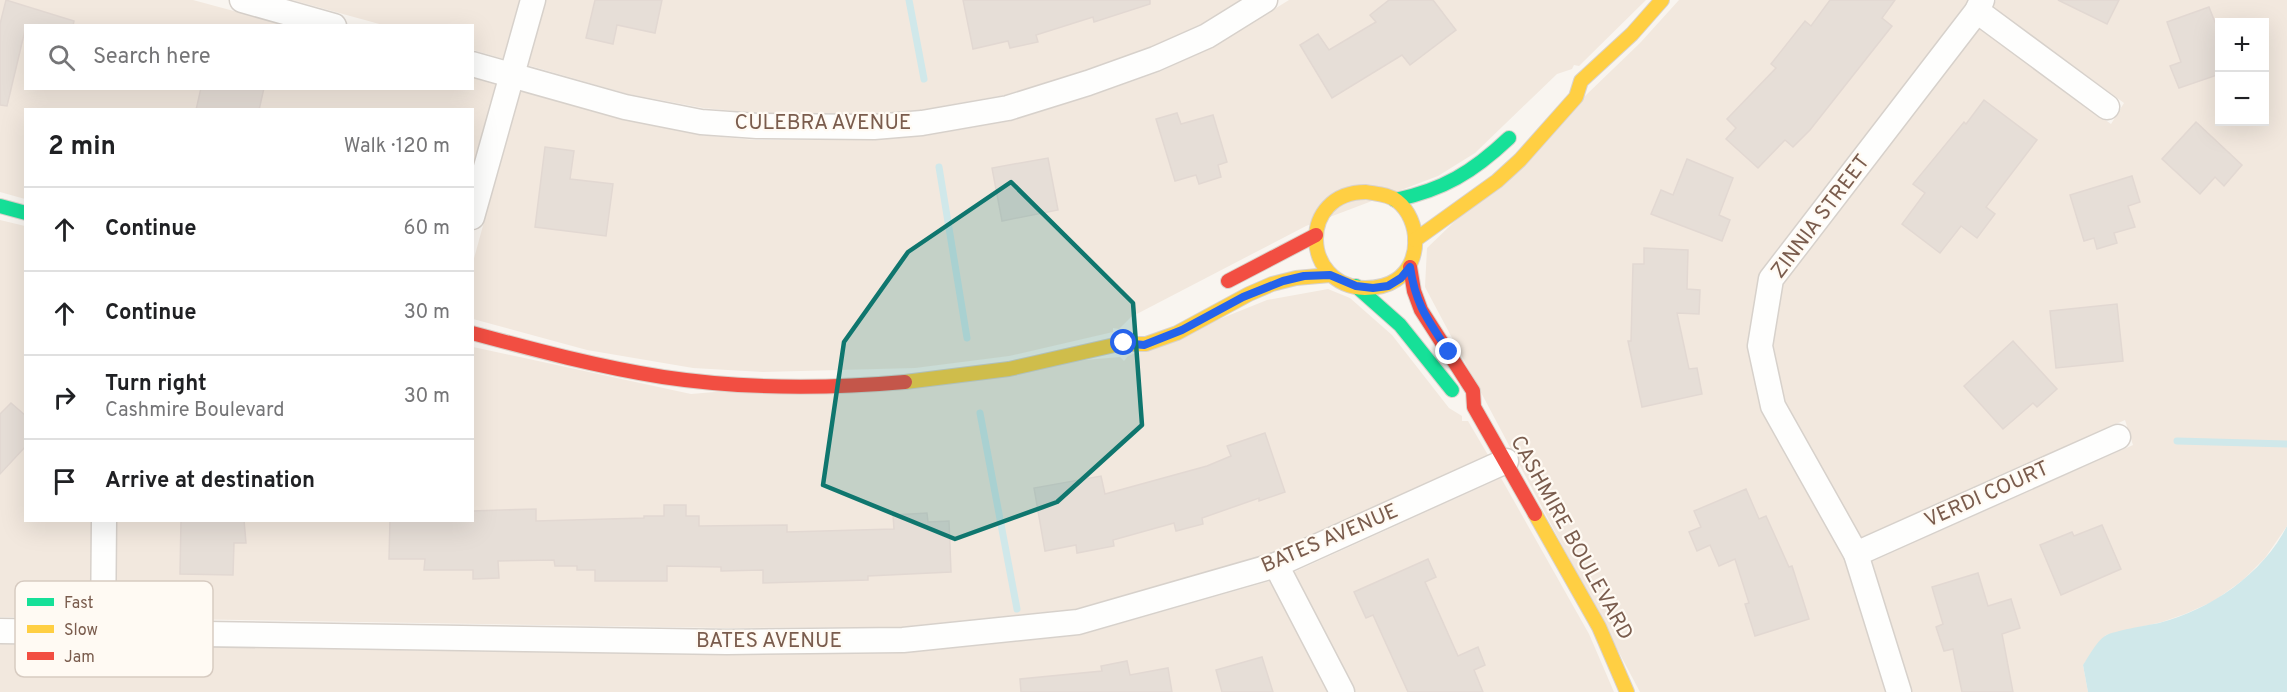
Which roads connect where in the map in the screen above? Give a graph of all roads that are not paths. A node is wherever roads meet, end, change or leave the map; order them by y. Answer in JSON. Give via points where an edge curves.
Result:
{"nodes":[{"id":1,"x":242,"y":0,"type":"edge"},
{"id":2,"x":533,"y":0,"type":"edge"},
{"id":3,"x":1265,"y":0,"type":"edge"},
{"id":4,"x":1662,"y":0,"type":"edge"},
{"id":5,"x":1980,"y":5,"type":"edge"},
{"id":6,"x":327,"y":24,"type":"edge"},
{"id":7,"x":474,"y":65,"type":"edge"},
{"id":8,"x":512,"y":75,"type":"junction"},
{"id":9,"x":1581,"y":81,"type":"junction"},
{"id":10,"x":1564,"y":84,"type":"dead end"},
{"id":11,"x":2107,"y":106,"type":"dead end"},
{"id":12,"x":1516,"y":131,"type":"dead end"},
{"id":13,"x":1395,"y":200,"type":"junction"},
{"id":14,"x":0,"y":206,"type":"edge"},
{"id":15,"x":474,"y":210,"type":"edge"},
{"id":16,"x":24,"y":212,"type":"edge"},
{"id":17,"x":1316,"y":235,"type":"junction"},
{"id":18,"x":1415,"y":240,"type":"junction"},
{"id":19,"x":1410,"y":267,"type":"junction"},
{"id":20,"x":1330,"y":275,"type":"junction"},
{"id":21,"x":1356,"y":286,"type":"junction"},
{"id":22,"x":1212,"y":289,"type":"dead end"},
{"id":23,"x":1136,"y":329,"type":"dead end"},
{"id":24,"x":474,"y":334,"type":"edge"},
{"id":25,"x":1124,"y":343,"type":"junction"},
{"id":26,"x":1474,"y":407,"type":"junction"},
{"id":27,"x":2118,"y":437,"type":"dead end"},
{"id":28,"x":1506,"y":461,"type":"junction"},
{"id":29,"x":104,"y":522,"type":"edge"},
{"id":30,"x":1856,"y":554,"type":"junction"},
{"id":31,"x":1276,"y":565,"type":"junction"},
{"id":32,"x":103,"y":581,"type":"edge"},
{"id":33,"x":213,"y":633,"type":"edge"},
{"id":34,"x":1342,"y":692,"type":"edge"},
{"id":35,"x":1627,"y":692,"type":"edge"},
{"id":36,"x":1899,"y":692,"type":"edge"}],
"edges":[{"from":1,"to":6,"type":"street"},
{"from":2,"to":8,"type":"street"},
{"from":3,"to":8,"type":"street","name":"CULEBRA AVENUE","via":[[1207,36],[1155,59],[1008,108],[922,123],[832,127],[701,122]]},
{"from":4,"to":9,"type":"street"},
{"from":5,"to":11,"type":"street"},
{"from":5,"to":30,"type":"street","name":"ZINNIA STREET","via":[[1771,279],[1760,346],[1773,406]]},
{"from":7,"to":8,"type":"street","name":"CULEBRA AVENUE"},
{"from":8,"to":15,"type":"street"},
{"from":9,"to":10,"type":"street"},
{"from":9,"to":18,"type":"street","via":[[1576,97],[1520,160]]},
{"from":12,"to":13,"type":"street","via":[[1481,164],[1449,184]]},
{"from":13,"to":17,"type":"street","via":[[1366,192],[1347,193],[1325,211]]},
{"from":13,"to":18,"type":"street","via":[[1408,216]]},
{"from":14,"to":16,"type":"street"},
{"from":17,"to":20,"type":"street","via":[[1323,265]]},
{"from":17,"to":22,"type":"street"},
{"from":18,"to":19,"type":"street"},
{"from":19,"to":21,"type":"street","via":[[1388,286]]},
{"from":19,"to":26,"type":"street","name":"CASHMIRE BOULEVARD","via":[[1421,309],[1473,391]]},
{"from":20,"to":21,"type":"street"},
{"from":20,"to":25,"type":"street","via":[[1283,281],[1144,345]]},
{"from":21,"to":26,"type":"street","name":"CASHMIRE BOULEVARD","via":[[1400,325],[1458,398]]},
{"from":23,"to":25,"type":"street"},
{"from":24,"to":25,"type":"street","via":[[585,363],[692,381],[763,386],[916,381],[1011,369]]},
{"from":26,"to":28,"type":"street","name":"CASHMIRE BOULEVARD"},
{"from":27,"to":30,"type":"street","name":"VERDI COURT"},
{"from":28,"to":31,"type":"street","name":"BATES AVENUE"},
{"from":28,"to":35,"type":"street","name":"CASHMIRE BOULEVARD","via":[[1599,627]]},
{"from":29,"to":32,"type":"street"},
{"from":30,"to":36,"type":"street","name":"ZINNIA STREET"},
{"from":31,"to":33,"type":"street","name":"BATES AVENUE","via":[[1078,622],[903,640],[727,642]]},
{"from":31,"to":34,"type":"street"}]}
